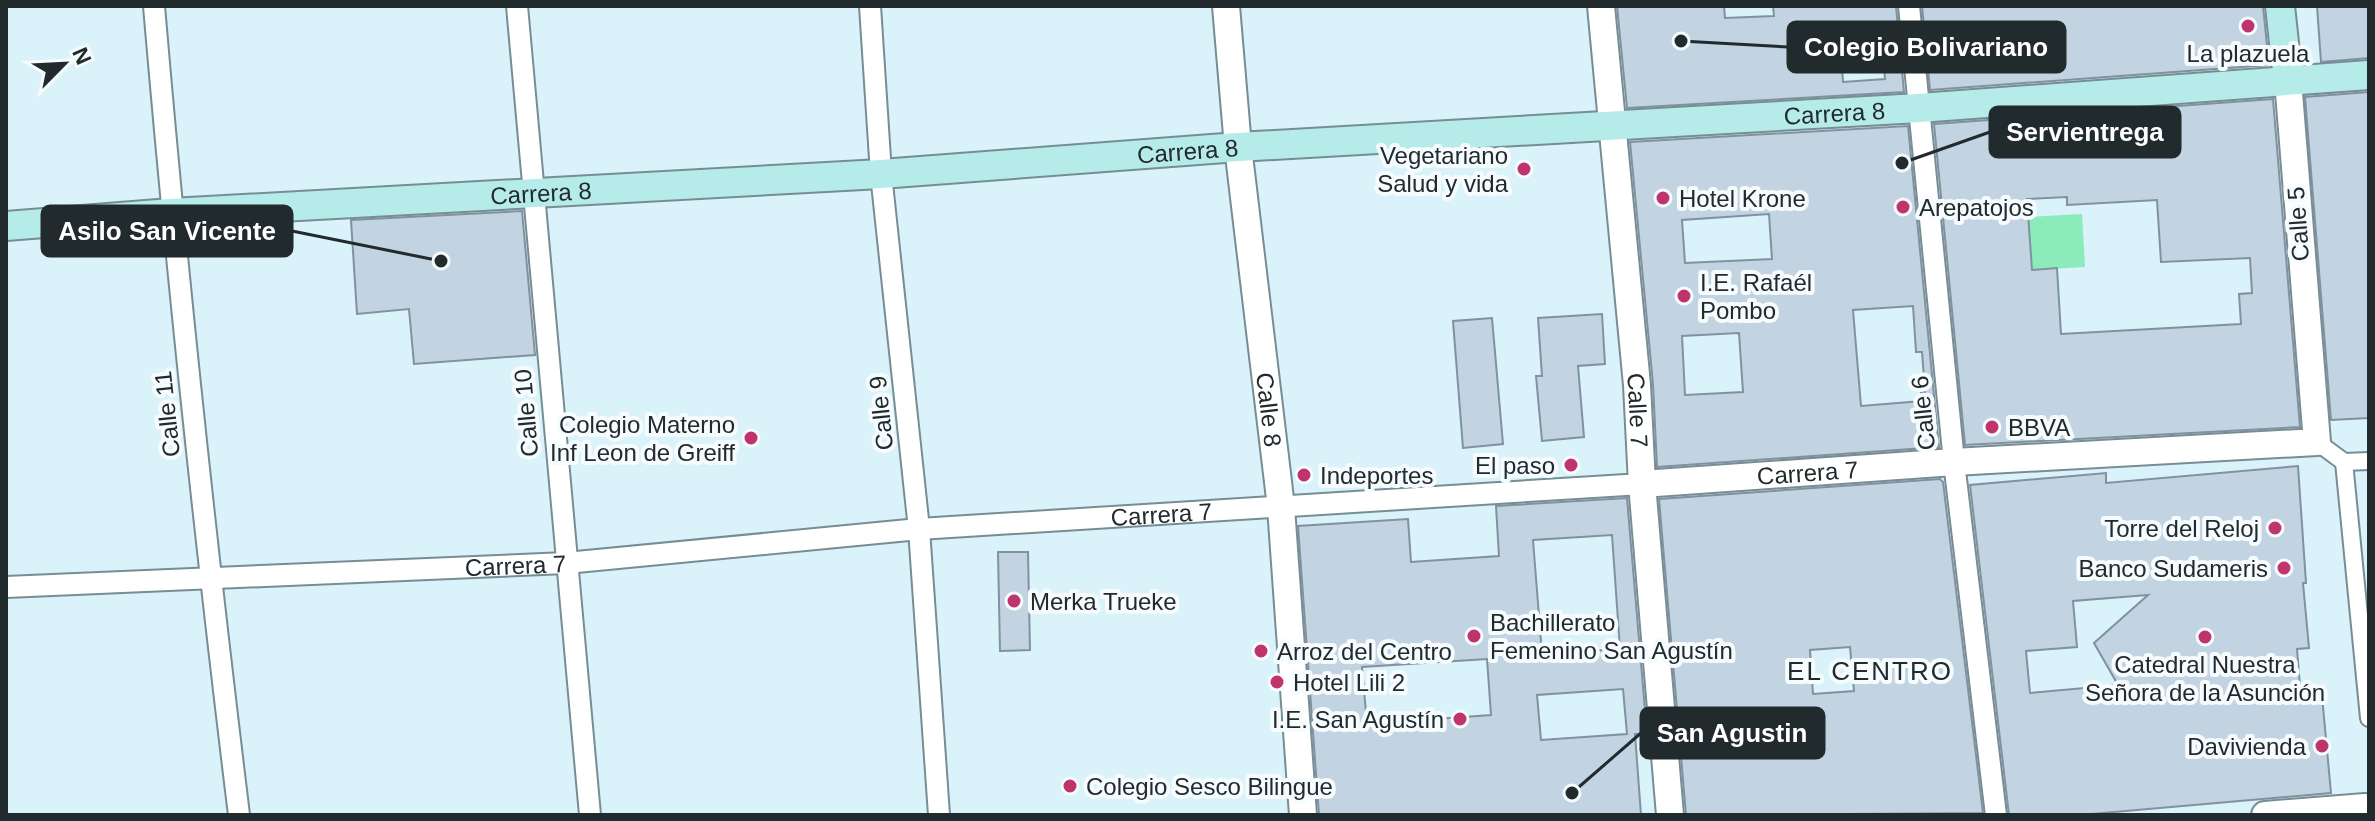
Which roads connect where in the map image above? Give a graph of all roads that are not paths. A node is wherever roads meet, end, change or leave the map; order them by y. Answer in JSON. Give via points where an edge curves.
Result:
{"nodes":[{"id":1,"x":154,"y":6,"type":"edge"},
{"id":2,"x":517,"y":6,"type":"edge"},
{"id":3,"x":870,"y":6,"type":"edge"},
{"id":4,"x":1226,"y":6,"type":"edge"},
{"id":5,"x":1601,"y":6,"type":"edge"},
{"id":6,"x":1909,"y":6,"type":"edge"},
{"id":7,"x":2280,"y":6,"type":"edge"},
{"id":8,"x":2369,"y":75,"type":"edge"},
{"id":9,"x":2288,"y":80,"type":"junction"},
{"id":10,"x":1919,"y":108,"type":"junction"},
{"id":11,"x":1611,"y":125,"type":"junction"},
{"id":12,"x":1238,"y":147,"type":"junction"},
{"id":13,"x":881,"y":174,"type":"junction"},
{"id":14,"x":533,"y":195,"type":"junction"},
{"id":15,"x":171,"y":213,"type":"junction"},
{"id":16,"x":6,"y":226,"type":"edge"},
{"id":17,"x":2317,"y":442,"type":"junction"},
{"id":18,"x":2369,"y":461,"type":"edge"},
{"id":19,"x":1954,"y":462,"type":"junction"},
{"id":20,"x":2344,"y":462,"type":"junction"},
{"id":21,"x":1642,"y":484,"type":"junction"},
{"id":22,"x":1281,"y":507,"type":"junction"},
{"id":23,"x":919,"y":529,"type":"junction"},
{"id":24,"x":566,"y":563,"type":"junction"},
{"id":25,"x":210,"y":577,"type":"junction"},
{"id":26,"x":6,"y":587,"type":"edge"},
{"id":27,"x":2369,"y":718,"type":"edge"},
{"id":28,"x":2367,"y":808,"type":"edge"},
{"id":29,"x":239,"y":815,"type":"edge"},
{"id":30,"x":590,"y":815,"type":"edge"},
{"id":31,"x":939,"y":815,"type":"edge"},
{"id":32,"x":1303,"y":815,"type":"edge"},
{"id":33,"x":1670,"y":815,"type":"edge"},
{"id":34,"x":1996,"y":815,"type":"edge"},
{"id":35,"x":2265,"y":815,"type":"edge"}],
"edges":[{"from":1,"to":15,"type":"street","name":"Calle 11"},
{"from":2,"to":14,"type":"street","name":"Calle 10"},
{"from":3,"to":13,"type":"street","name":"Calle 9"},
{"from":4,"to":12,"type":"street","name":"Calle 8"},
{"from":5,"to":11,"type":"street","name":"Calle 7"},
{"from":6,"to":10,"type":"street","name":"Calle 6"},
{"from":7,"to":9,"type":"main road","name":"Calle 5"},
{"from":8,"to":9,"type":"main road","name":"Carrera 8"},
{"from":9,"to":10,"type":"main road","name":"Carrera 8"},
{"from":9,"to":17,"type":"street","name":"Calle 5"},
{"from":10,"to":11,"type":"main road","name":"Carrera 8"},
{"from":10,"to":19,"type":"street","name":"Calle 6"},
{"from":11,"to":12,"type":"main road","name":"Carrera 8"},
{"from":11,"to":21,"type":"street","name":"Calle 7"},
{"from":12,"to":13,"type":"main road","name":"Carrera 8"},
{"from":12,"to":22,"type":"street","name":"Calle 8"},
{"from":13,"to":14,"type":"main road","name":"Carrera 8"},
{"from":13,"to":23,"type":"street","name":"Calle 9"},
{"from":14,"to":15,"type":"main road","name":"Carrera 8"},
{"from":14,"to":24,"type":"street","name":"Calle 10"},
{"from":15,"to":16,"type":"main road","name":"Carrera 8"},
{"from":15,"to":25,"type":"street","name":"Calle 11"},
{"from":17,"to":19,"type":"street","name":"Carrera 7"},
{"from":17,"to":20,"type":"street"},
{"from":18,"to":20,"type":"street"},
{"from":19,"to":21,"type":"street","name":"Carrera 7"},
{"from":19,"to":34,"type":"street","name":"Calle 6"},
{"from":20,"to":27,"type":"street"},
{"from":21,"to":22,"type":"street","name":"Carrera 7"},
{"from":21,"to":33,"type":"street","name":"Calle 7"},
{"from":22,"to":23,"type":"street","name":"Carrera 7"},
{"from":22,"to":32,"type":"street","name":"Calle 8"},
{"from":23,"to":24,"type":"street","name":"Carrera 7"},
{"from":23,"to":31,"type":"street","name":"Calle 9"},
{"from":24,"to":25,"type":"street","name":"Carrera 7"},
{"from":24,"to":30,"type":"street","name":"Calle 10"},
{"from":25,"to":26,"type":"street","name":"Carrera 7"},
{"from":25,"to":29,"type":"street","name":"Calle 11"},
{"from":28,"to":35,"type":"street"}]}
